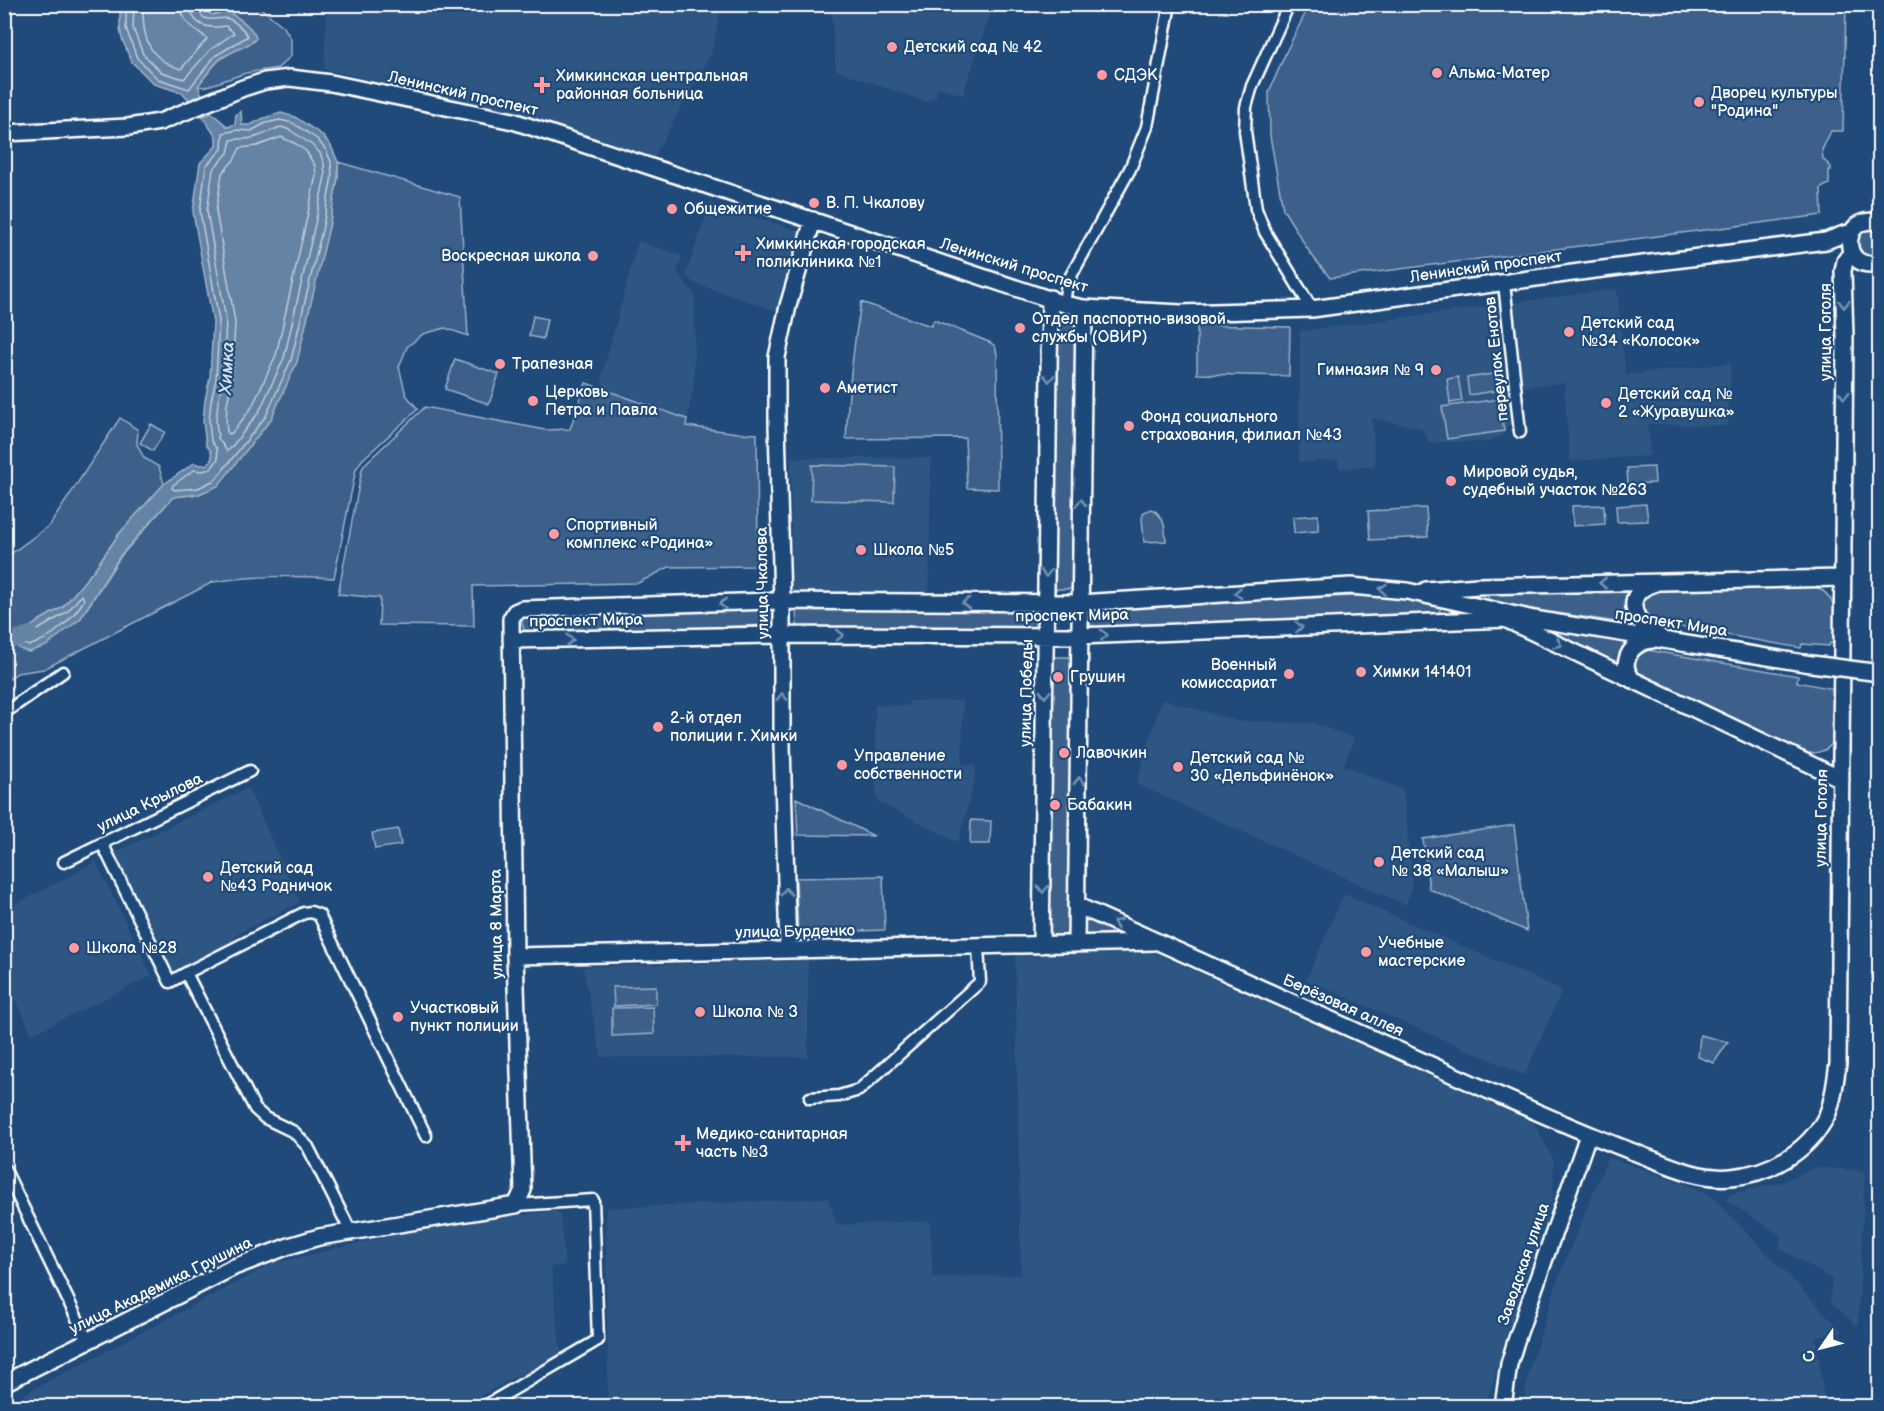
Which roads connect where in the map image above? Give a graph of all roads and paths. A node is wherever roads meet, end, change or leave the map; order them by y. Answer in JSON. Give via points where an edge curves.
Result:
{"nodes":[{"id":1,"x":1170,"y":4,"type":"edge"},
{"id":2,"x":1289,"y":4,"type":"edge"},
{"id":3,"x":4,"y":133,"type":"edge"},
{"id":4,"x":813,"y":220,"type":"junction"},
{"id":5,"x":1880,"y":223,"type":"edge"},
{"id":6,"x":1849,"y":242,"type":"junction"},
{"id":7,"x":1880,"y":262,"type":"edge"},
{"id":8,"x":1504,"y":283,"type":"junction"},
{"id":9,"x":1057,"y":301,"type":"junction"},
{"id":10,"x":1084,"y":308,"type":"junction"},
{"id":11,"x":1312,"y":309,"type":"junction"},
{"id":12,"x":1520,"y":432,"type":"dead end"},
{"id":13,"x":1842,"y":578,"type":"junction"},
{"id":14,"x":1662,"y":582,"type":"junction"},
{"id":15,"x":1407,"y":591,"type":"junction"},
{"id":16,"x":782,"y":601,"type":"junction"},
{"id":17,"x":1046,"y":603,"type":"junction"},
{"id":18,"x":1079,"y":603,"type":"junction"},
{"id":19,"x":1505,"y":619,"type":"junction"},
{"id":20,"x":1533,"y":619,"type":"junction"},
{"id":21,"x":782,"y":635,"type":"junction"},
{"id":22,"x":1046,"y":636,"type":"junction"},
{"id":23,"x":1079,"y":636,"type":"junction"},
{"id":24,"x":511,"y":640,"type":"junction"},
{"id":25,"x":1667,"y":640,"type":"junction"},
{"id":26,"x":63,"y":672,"type":"dead end"},
{"id":27,"x":1880,"y":673,"type":"edge"},
{"id":28,"x":1632,"y":680,"type":"junction"},
{"id":29,"x":4,"y":713,"type":"edge"},
{"id":30,"x":250,"y":771,"type":"dead end"},
{"id":31,"x":1841,"y":779,"type":"junction"},
{"id":32,"x":102,"y":843,"type":"junction"},
{"id":33,"x":64,"y":862,"type":"dead end"},
{"id":34,"x":1076,"y":904,"type":"junction"},
{"id":35,"x":1158,"y":942,"type":"junction"},
{"id":36,"x":1076,"y":944,"type":"junction"},
{"id":37,"x":1041,"y":945,"type":"junction"},
{"id":38,"x":978,"y":946,"type":"junction"},
{"id":39,"x":788,"y":950,"type":"junction"},
{"id":40,"x":515,"y":956,"type":"junction"},
{"id":41,"x":186,"y":973,"type":"junction"},
{"id":42,"x":810,"y":1098,"type":"dead end"},
{"id":43,"x":1588,"y":1135,"type":"junction"},
{"id":44,"x":426,"y":1136,"type":"dead end"},
{"id":45,"x":4,"y":1168,"type":"edge"},
{"id":46,"x":516,"y":1204,"type":"junction"},
{"id":47,"x":351,"y":1232,"type":"junction"},
{"id":48,"x":88,"y":1341,"type":"junction"},
{"id":49,"x":4,"y":1383,"type":"edge"},
{"id":50,"x":485,"y":1407,"type":"edge"},
{"id":51,"x":1503,"y":1407,"type":"edge"}],
"edges":[{"from":1,"to":9,"type":"street","via":[[1147,127],[1130,169]]},
{"from":2,"to":11,"type":"street","via":[[1252,86],[1245,131],[1257,209],[1265,232]]},
{"from":3,"to":4,"type":"street","name":"Ленинский проспект","via":[[160,122],[243,88],[290,78],[513,120]]},
{"from":4,"to":9,"type":"street","name":"Ленинский проспект"},
{"from":4,"to":16,"type":"street","name":"улица Чкалова","via":[[777,357]]},
{"from":5,"to":6,"type":"street","via":[[1862,223],[1854,228]]},
{"from":6,"to":7,"type":"street","name":"Ленинский проспект","via":[[1859,261]]},
{"from":6,"to":8,"type":"street","name":"Ленинский проспект","via":[[1842,247],[1826,241]]},
{"from":6,"to":13,"type":"street","name":"улица Гоголя","one_way":true,"via":[[1843,271]]},
{"from":8,"to":11,"type":"street","name":"Ленинский проспект"},
{"from":8,"to":12,"type":"street","name":"переулок Енотов"},
{"from":9,"to":10,"type":"street","name":"Ленинский проспект"},
{"from":9,"to":17,"type":"street","name":"улица Победы","one_way":true},
{"from":10,"to":11,"type":"street","name":"Ленинский проспект","via":[[1181,313]]},
{"from":18,"to":10,"type":"street","one_way":true},
{"from":13,"to":14,"type":"street"},
{"from":13,"to":31,"type":"street","name":"улица Гоголя"},
{"from":14,"to":15,"type":"street","one_way":true},
{"from":14,"to":25,"type":"street","via":[[1641,589],[1634,611],[1644,627]]},
{"from":15,"to":18,"type":"street","name":"проспект Мира","one_way":true,"via":[[1351,586]]},
{"from":15,"to":20,"type":"street","name":"проспект Мира"},
{"from":17,"to":16,"type":"street","name":"проспект Мира","one_way":true},
{"from":16,"to":21,"type":"street","name":"улица Чкалова"},
{"from":16,"to":24,"type":"street","name":"проспект Мира","one_way":true,"via":[[522,609],[511,619]]},
{"from":17,"to":18,"type":"street","name":"проспект Мира"},
{"from":17,"to":22,"type":"street","name":"улица Победы"},
{"from":18,"to":23,"type":"street"},
{"from":19,"to":20,"type":"street","name":"проспект Мира"},
{"from":23,"to":19,"type":"street","name":"проспект Мира","one_way":true},
{"from":19,"to":28,"type":"street","one_way":true},
{"from":20,"to":25,"type":"street","name":"проспект Мира"},
{"from":21,"to":22,"type":"street","name":"проспект Мира","one_way":true},
{"from":24,"to":21,"type":"street","name":"проспект Мира","one_way":true},
{"from":39,"to":21,"type":"street","name":"улица Чкалова","one_way":true},
{"from":22,"to":23,"type":"street","name":"проспект Мира"},
{"from":22,"to":37,"type":"street","name":"улица Победы","one_way":true},
{"from":34,"to":23,"type":"street","one_way":true},
{"from":24,"to":40,"type":"street","name":"улица 8 Марта"},
{"from":25,"to":27,"type":"street","name":"проспект Мира","bridge":true},
{"from":25,"to":28,"type":"street","via":[[1646,640],[1632,649],[1625,664]]},
{"from":26,"to":29,"type":"street"},
{"from":28,"to":31,"type":"street"},
{"from":30,"to":32,"type":"street","name":"улица Крылова"},
{"from":31,"to":43,"type":"street","name":"улица Гоголя","via":[[1838,1064],[1831,1104],[1820,1127],[1803,1147],[1773,1166],[1723,1177],[1687,1172]]},
{"from":32,"to":33,"type":"street","name":"улица Крылова"},
{"from":32,"to":41,"type":"street","via":[[170,982]]},
{"from":35,"to":34,"type":"street","one_way":true},
{"from":34,"to":36,"type":"street"},
{"from":35,"to":36,"type":"street","name":"Берёзовая аллея"},
{"from":35,"to":43,"type":"street","name":"Берёзовая аллея"},
{"from":36,"to":37,"type":"street","name":"улица Бурденко"},
{"from":37,"to":38,"type":"street","name":"улица Бурденко"},
{"from":38,"to":39,"type":"street","name":"улица Бурденко"},
{"from":38,"to":42,"type":"street","via":[[980,982],[921,1036],[859,1090]]},
{"from":39,"to":40,"type":"street","name":"улица Бурденко"},
{"from":40,"to":46,"type":"street","name":"улица 8 Марта","via":[[523,1190]]},
{"from":41,"to":44,"type":"street","via":[[304,913],[319,915]]},
{"from":41,"to":47,"type":"street","via":[[255,1109],[294,1132],[308,1147]]},
{"from":43,"to":51,"type":"street","name":"Заводская улица","via":[[1516,1341]]},
{"from":45,"to":48,"type":"street"},
{"from":46,"to":47,"type":"street","name":"улица Академика Грушина"},
{"from":46,"to":50,"type":"street","via":[[593,1200],[598,1340]]},
{"from":47,"to":48,"type":"street","name":"улица Академика Грушина","via":[[319,1237],[234,1267]]},
{"from":48,"to":49,"type":"street","name":"улица Академика Грушина"}]}
